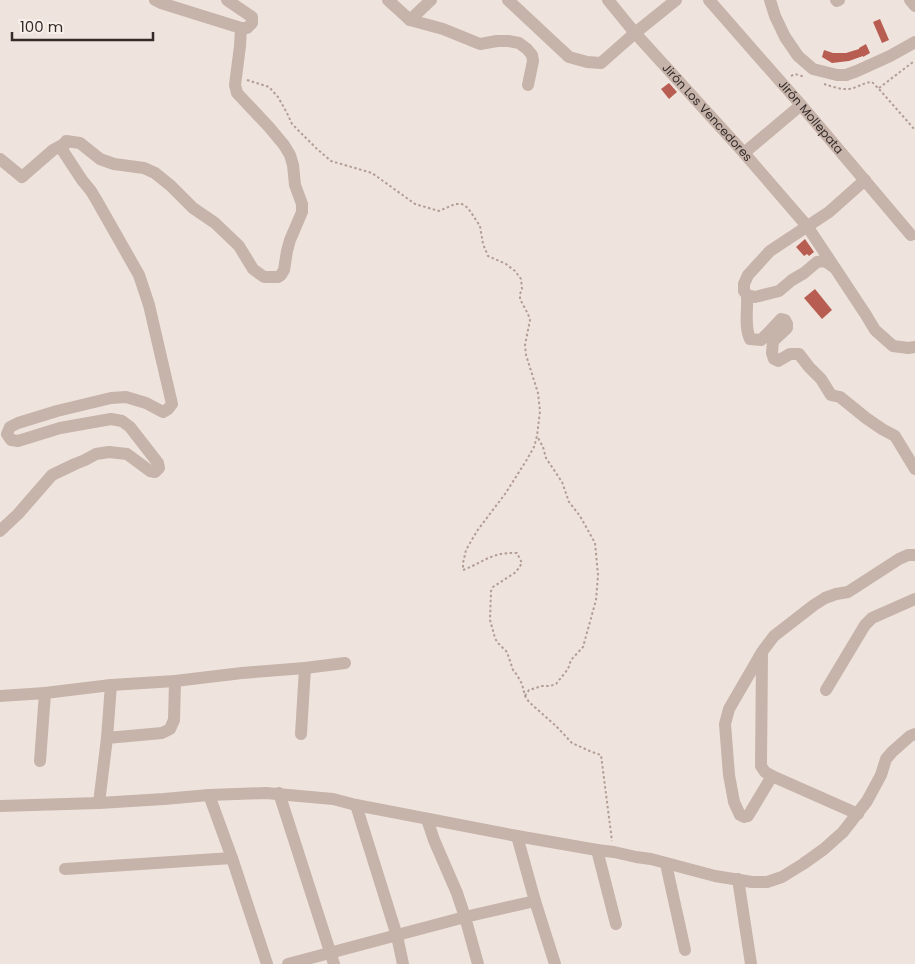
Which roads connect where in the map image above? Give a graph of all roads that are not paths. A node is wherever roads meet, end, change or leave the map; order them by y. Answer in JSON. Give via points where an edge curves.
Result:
{"nodes":[{"id":1,"x":155,"y":0,"type":"edge"},
{"id":2,"x":227,"y":0,"type":"edge"},
{"id":3,"x":388,"y":0,"type":"edge"},
{"id":4,"x":432,"y":0,"type":"edge"},
{"id":5,"x":508,"y":0,"type":"edge"},
{"id":6,"x":608,"y":0,"type":"edge"},
{"id":7,"x":676,"y":0,"type":"edge"},
{"id":8,"x":709,"y":0,"type":"edge"},
{"id":9,"x":770,"y":0,"type":"edge"},
{"id":10,"x":910,"y":0,"type":"edge"},
{"id":11,"x":915,"y":6,"type":"edge"},
{"id":12,"x":410,"y":20,"type":"junction"},
{"id":13,"x":241,"y":28,"type":"junction"},
{"id":14,"x":635,"y":33,"type":"junction"},
{"id":15,"x":915,"y":42,"type":"edge"},
{"id":16,"x":528,"y":85,"type":"dead end"},
{"id":17,"x":801,"y":105,"type":"junction"},
{"id":18,"x":64,"y":144,"type":"junction"},
{"id":19,"x":744,"y":153,"type":"junction"},
{"id":20,"x":0,"y":159,"type":"edge"},
{"id":21,"x":866,"y":180,"type":"junction"},
{"id":22,"x":806,"y":226,"type":"junction"},
{"id":23,"x":911,"y":235,"type":"dead end"},
{"id":24,"x":835,"y":268,"type":"junction"},
{"id":25,"x":747,"y":295,"type":"junction"},
{"id":26,"x":915,"y":347,"type":"edge"},
{"id":27,"x":915,"y":469,"type":"edge"},
{"id":28,"x":0,"y":532,"type":"edge"},
{"id":29,"x":915,"y":555,"type":"edge"},
{"id":30,"x":915,"y":599,"type":"edge"},
{"id":31,"x":762,"y":652,"type":"junction"},
{"id":32,"x":345,"y":663,"type":"dead end"},
{"id":33,"x":305,"y":668,"type":"junction"},
{"id":34,"x":175,"y":681,"type":"junction"},
{"id":35,"x":111,"y":685,"type":"junction"},
{"id":36,"x":826,"y":690,"type":"dead end"},
{"id":37,"x":45,"y":693,"type":"junction"},
{"id":38,"x":0,"y":696,"type":"edge"},
{"id":39,"x":301,"y":734,"type":"dead end"},
{"id":40,"x":915,"y":734,"type":"edge"},
{"id":41,"x":107,"y":738,"type":"junction"},
{"id":42,"x":40,"y":760,"type":"dead end"},
{"id":43,"x":772,"y":776,"type":"junction"},
{"id":44,"x":279,"y":793,"type":"junction"},
{"id":45,"x":209,"y":795,"type":"junction"},
{"id":46,"x":99,"y":802,"type":"junction"},
{"id":47,"x":356,"y":805,"type":"junction"},
{"id":48,"x":0,"y":806,"type":"edge"},
{"id":49,"x":858,"y":814,"type":"junction"},
{"id":50,"x":428,"y":819,"type":"junction"},
{"id":51,"x":517,"y":836,"type":"junction"},
{"id":52,"x":597,"y":850,"type":"junction"},
{"id":53,"x":232,"y":858,"type":"junction"},
{"id":54,"x":666,"y":864,"type":"junction"},
{"id":55,"x":65,"y":870,"type":"dead end"},
{"id":56,"x":738,"y":879,"type":"junction"},
{"id":57,"x":535,"y":901,"type":"junction"},
{"id":58,"x":465,"y":917,"type":"junction"},
{"id":59,"x":616,"y":924,"type":"dead end"},
{"id":60,"x":397,"y":936,"type":"junction"},
{"id":61,"x":685,"y":950,"type":"dead end"},
{"id":62,"x":333,"y":958,"type":"edge"},
{"id":63,"x":267,"y":964,"type":"edge"},
{"id":64,"x":288,"y":964,"type":"edge"},
{"id":65,"x":403,"y":964,"type":"edge"},
{"id":66,"x":478,"y":964,"type":"edge"},
{"id":67,"x":555,"y":964,"type":"edge"},
{"id":68,"x":751,"y":964,"type":"edge"}],
"edges":[{"from":1,"to":13,"type":"street"},
{"from":2,"to":13,"type":"street","via":[[252,17],[247,28]]},
{"from":3,"to":12,"type":"street"},
{"from":4,"to":12,"type":"street"},
{"from":5,"to":14,"type":"street","via":[[570,57],[587,62],[601,63]]},
{"from":6,"to":14,"type":"street","name":"Jirón Los Vencedores"},
{"from":7,"to":14,"type":"street"},
{"from":8,"to":17,"type":"street","name":"Jirón Mollepata"},
{"from":9,"to":15,"type":"street","via":[[785,37],[798,56],[813,69],[846,75]]},
{"from":10,"to":11,"type":"street"},
{"from":12,"to":16,"type":"street","via":[[480,44],[508,40],[519,44],[534,60]]},
{"from":13,"to":18,"type":"street","via":[[237,93],[269,126],[290,155],[302,204],[284,270],[278,277],[264,277],[254,269],[240,246],[154,173],[100,159],[80,143],[66,141]]},
{"from":14,"to":19,"type":"street","name":"Jirón Los Vencedores"},
{"from":17,"to":19,"type":"street"},
{"from":17,"to":21,"type":"street","name":"Jirón Mollepata"},
{"from":18,"to":20,"type":"street","via":[[22,177]]},
{"from":18,"to":28,"type":"street","via":[[64,151],[98,201],[139,275],[172,404],[163,412],[126,397],[111,398],[10,427],[7,434],[11,440],[18,441],[60,428],[111,419],[122,421],[138,436],[159,468],[155,472],[150,471],[127,454],[96,454],[52,475]]},
{"from":19,"to":22,"type":"street","name":"Jirón Los Vencedores"},
{"from":21,"to":22,"type":"street","via":[[829,212]]},
{"from":21,"to":23,"type":"street","name":"Jirón Mollepata"},
{"from":22,"to":24,"type":"street","name":"Jirón Los Vencedores"},
{"from":22,"to":25,"type":"street","via":[[770,251],[748,275],[744,284]]},
{"from":24,"to":25,"type":"street","via":[[825,261],[817,262],[779,291],[755,298]]},
{"from":24,"to":26,"type":"street","name":"Jirón Los Vencedores","via":[[875,330],[893,346]]},
{"from":25,"to":27,"type":"street","via":[[748,337],[761,340],[780,319],[785,320],[787,328],[773,341],[774,359],[778,361],[790,354],[799,354],[830,395],[840,397],[895,436]]},
{"from":29,"to":31,"type":"street","via":[[899,559],[848,592],[825,598],[774,636]]},
{"from":30,"to":36,"type":"street","via":[[872,618],[865,625]]},
{"from":31,"to":43,"type":"street","via":[[761,766]]},
{"from":31,"to":43,"type":"street","via":[[729,709],[725,724],[729,775],[740,815],[748,816]]},
{"from":32,"to":33,"type":"street"},
{"from":33,"to":34,"type":"street"},
{"from":33,"to":39,"type":"street"},
{"from":34,"to":35,"type":"street"},
{"from":34,"to":41,"type":"street","via":[[174,720],[170,729],[162,734]]},
{"from":35,"to":37,"type":"street"},
{"from":35,"to":41,"type":"street"},
{"from":37,"to":38,"type":"street"},
{"from":37,"to":42,"type":"street"},
{"from":40,"to":49,"type":"street","via":[[886,759],[881,775]]},
{"from":41,"to":46,"type":"street"},
{"from":43,"to":49,"type":"street"},
{"from":44,"to":45,"type":"street"},
{"from":44,"to":47,"type":"street"},
{"from":44,"to":62,"type":"street"},
{"from":45,"to":46,"type":"street"},
{"from":45,"to":53,"type":"street"},
{"from":46,"to":48,"type":"street"},
{"from":47,"to":50,"type":"street"},
{"from":47,"to":60,"type":"street"},
{"from":49,"to":56,"type":"street","via":[[824,848],[782,877],[761,882]]},
{"from":50,"to":51,"type":"street"},
{"from":50,"to":58,"type":"street"},
{"from":51,"to":52,"type":"street"},
{"from":51,"to":57,"type":"street"},
{"from":52,"to":54,"type":"street"},
{"from":52,"to":59,"type":"street"},
{"from":53,"to":55,"type":"street"},
{"from":53,"to":63,"type":"street"},
{"from":54,"to":56,"type":"street"},
{"from":54,"to":61,"type":"street"},
{"from":56,"to":68,"type":"street"},
{"from":57,"to":58,"type":"street"},
{"from":57,"to":67,"type":"street"},
{"from":58,"to":60,"type":"street"},
{"from":58,"to":66,"type":"street"},
{"from":60,"to":62,"type":"street"},
{"from":60,"to":65,"type":"street"},
{"from":62,"to":64,"type":"street"}]}
